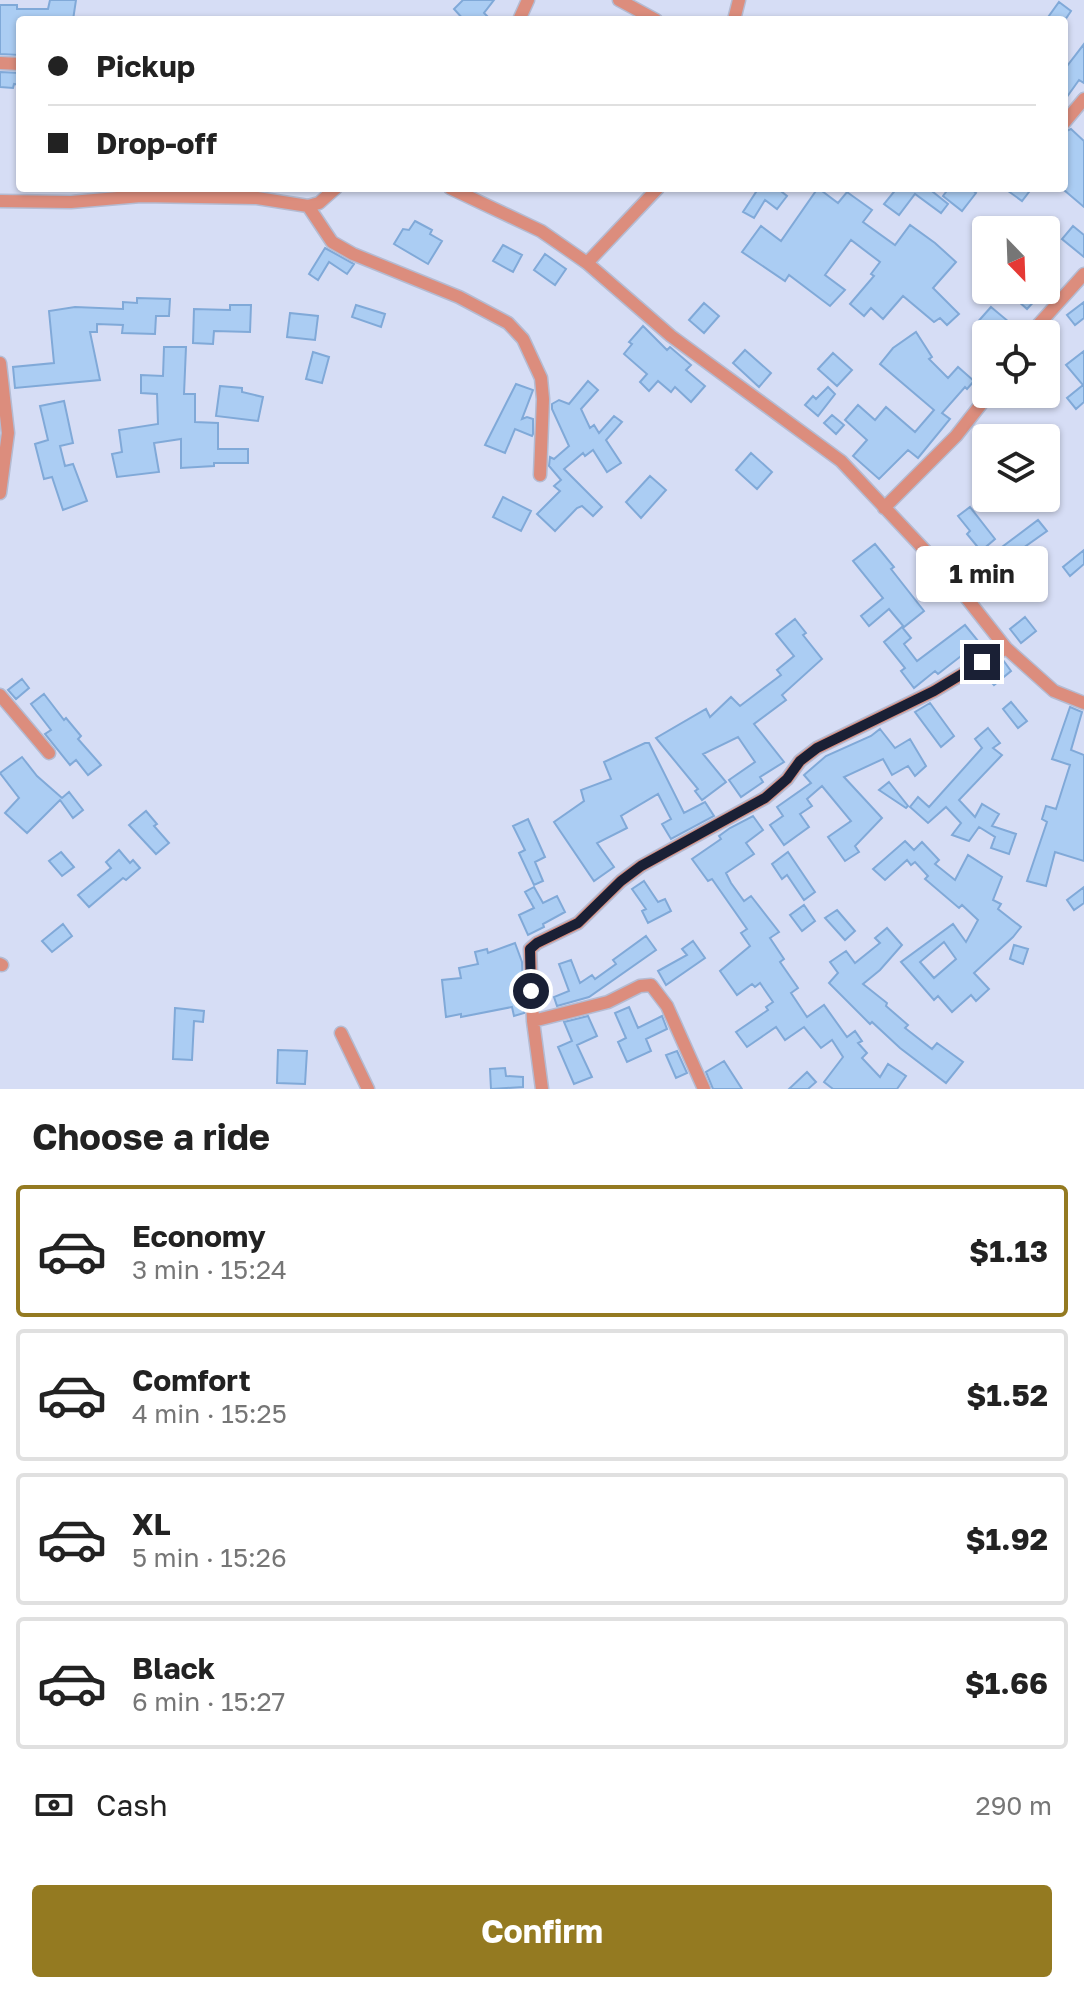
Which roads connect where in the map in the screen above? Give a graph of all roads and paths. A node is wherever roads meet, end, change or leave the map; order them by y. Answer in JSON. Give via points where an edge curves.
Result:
{"nodes":[{"id":1,"x":619,"y":0,"type":"edge"},
{"id":2,"x":649,"y":16,"type":"edge"},
{"id":3,"x":1084,"y":99,"type":"edge"},
{"id":4,"x":1068,"y":118,"type":"edge"},
{"id":5,"x":331,"y":192,"type":"edge"},
{"id":6,"x":458,"y":192,"type":"edge"},
{"id":7,"x":654,"y":192,"type":"edge"},
{"id":8,"x":0,"y":201,"type":"edge"},
{"id":9,"x":308,"y":206,"type":"junction"},
{"id":10,"x":587,"y":263,"type":"junction"},
{"id":11,"x":1084,"y":274,"type":"edge"},
{"id":12,"x":1043,"y":320,"type":"edge"},
{"id":13,"x":0,"y":363,"type":"edge"},
{"id":14,"x":978,"y":408,"type":"edge"},
{"id":15,"x":540,"y":475,"type":"dead end"},
{"id":16,"x":0,"y":493,"type":"edge"},
{"id":17,"x":884,"y":508,"type":"junction"},
{"id":18,"x":1006,"y":648,"type":"junction"},
{"id":19,"x":0,"y":695,"type":"edge"},
{"id":20,"x":1084,"y":703,"type":"edge"},
{"id":21,"x":49,"y":753,"type":"dead end"},
{"id":22,"x":533,"y":1021,"type":"junction"},
{"id":23,"x":341,"y":1033,"type":"dead end"},
{"id":24,"x":368,"y":1089,"type":"edge"},
{"id":25,"x":542,"y":1089,"type":"edge"},
{"id":26,"x":704,"y":1089,"type":"edge"}],
"edges":[{"from":1,"to":2,"type":"street"},
{"from":3,"to":4,"type":"street"},
{"from":5,"to":9,"type":"street"},
{"from":6,"to":10,"type":"street","via":[[541,231]]},
{"from":7,"to":10,"type":"street"},
{"from":8,"to":9,"type":"street","via":[[141,196],[257,198]]},
{"from":9,"to":15,"type":"street","via":[[332,242],[459,297],[508,323],[523,339],[541,378]]},
{"from":10,"to":17,"type":"street","via":[[671,336],[841,461]]},
{"from":11,"to":12,"type":"street"},
{"from":13,"to":16,"type":"street","via":[[8,433]]},
{"from":14,"to":17,"type":"street"},
{"from":17,"to":18,"type":"street","via":[[950,577]]},
{"from":18,"to":20,"type":"street","via":[[1054,691]]},
{"from":18,"to":22,"type":"street","via":[[934,691],[817,748],[765,798],[641,866],[578,923],[537,943],[530,949]]},
{"from":19,"to":21,"type":"street"},
{"from":22,"to":25,"type":"street"},
{"from":22,"to":26,"type":"street","via":[[651,985],[667,1006]]},
{"from":23,"to":24,"type":"street"}]}
